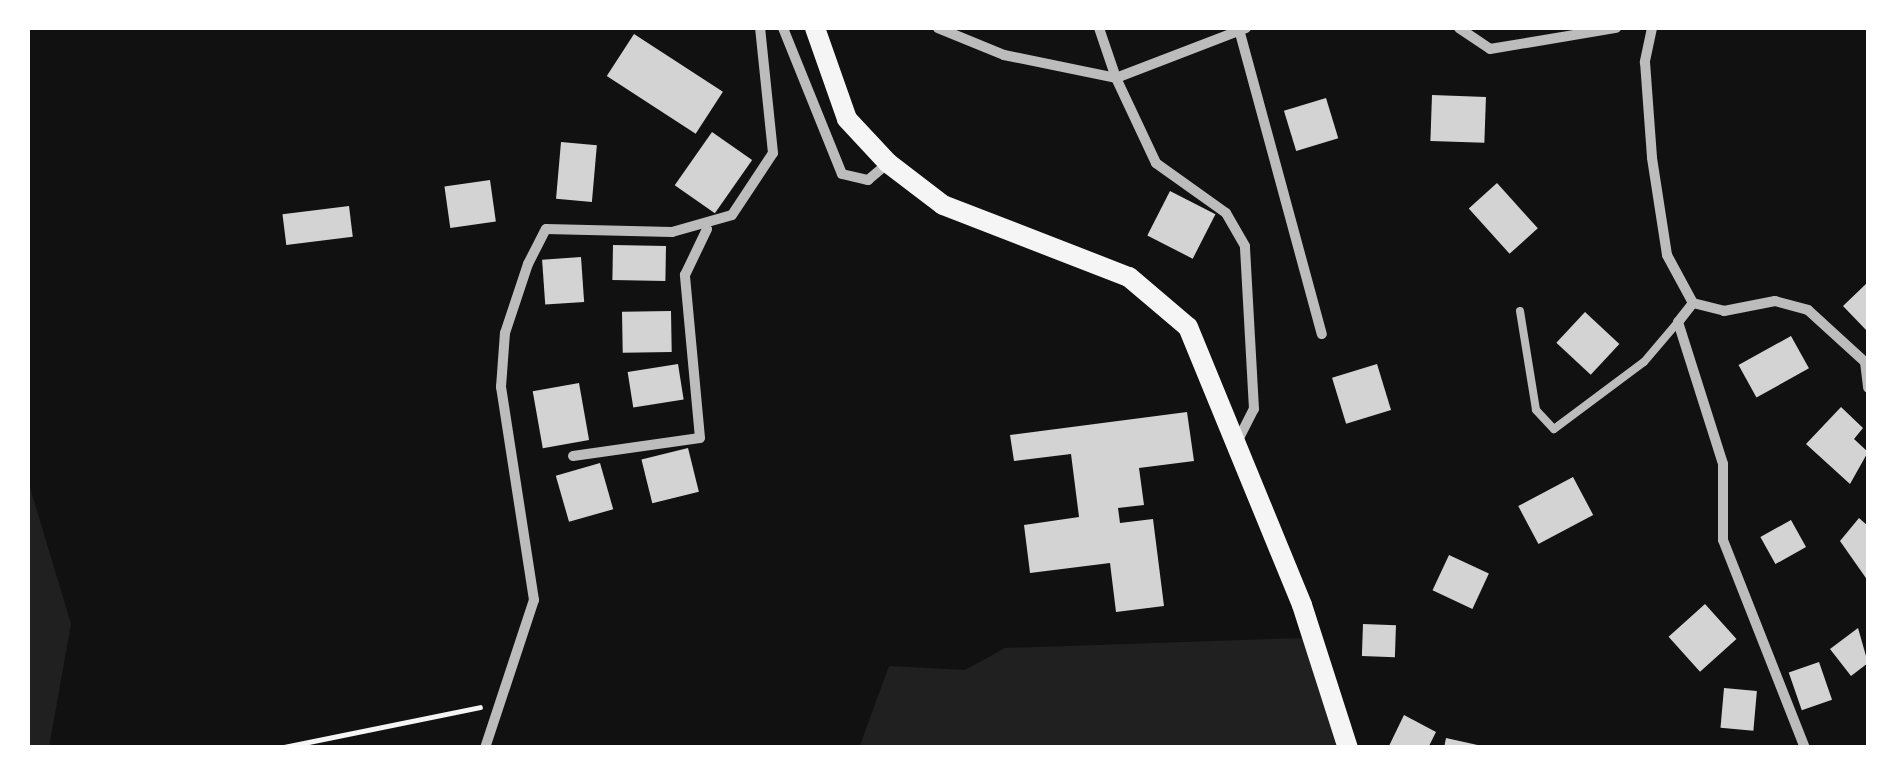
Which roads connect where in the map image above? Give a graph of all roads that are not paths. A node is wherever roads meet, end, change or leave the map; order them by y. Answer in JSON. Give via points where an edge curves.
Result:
{"nodes":[{"id":1,"x":760,"y":28,"type":"edge"},
{"id":2,"x":783,"y":28,"type":"edge"},
{"id":3,"x":814,"y":28,"type":"edge"},
{"id":4,"x":938,"y":28,"type":"edge"},
{"id":5,"x":1099,"y":28,"type":"edge"},
{"id":6,"x":1460,"y":28,"type":"edge"},
{"id":7,"x":1616,"y":28,"type":"edge"},
{"id":8,"x":1652,"y":28,"type":"edge"},
{"id":9,"x":1243,"y":30,"type":"edge"},
{"id":10,"x":1116,"y":78,"type":"junction"},
{"id":11,"x":888,"y":164,"type":"junction"},
{"id":12,"x":707,"y":228,"type":"junction"},
{"id":13,"x":1692,"y":303,"type":"junction"},
{"id":14,"x":1520,"y":311,"type":"dead end"},
{"id":15,"x":1678,"y":322,"type":"junction"},
{"id":16,"x":1322,"y":334,"type":"dead end"},
{"id":17,"x":1867,"y":360,"type":"edge"},
{"id":18,"x":1868,"y":388,"type":"edge"},
{"id":19,"x":1236,"y":442,"type":"junction"},
{"id":20,"x":573,"y":456,"type":"dead end"},
{"id":21,"x":485,"y":748,"type":"edge"},
{"id":22,"x":1348,"y":748,"type":"edge"},
{"id":23,"x":1804,"y":748,"type":"edge"}],
"edges":[{"from":1,"to":12,"type":"street","via":[[774,152],[752,192]]},
{"from":2,"to":11,"type":"street","via":[[842,174],[868,180]]},
{"from":3,"to":11,"type":"main road","via":[[848,119]]},
{"from":4,"to":10,"type":"street","via":[[1004,55]]},
{"from":5,"to":10,"type":"street"},
{"from":6,"to":7,"type":"street","via":[[1490,49]]},
{"from":8,"to":13,"type":"street","via":[[1645,62],[1652,158],[1668,255]]},
{"from":9,"to":10,"type":"street"},
{"from":9,"to":16,"type":"street"},
{"from":10,"to":19,"type":"street","via":[[1156,163],[1226,213],[1245,246],[1254,409]]},
{"from":11,"to":19,"type":"main road","via":[[943,206],[1082,252],[1159,297],[1212,372]]},
{"from":12,"to":20,"type":"street","via":[[685,275],[700,438]]},
{"from":12,"to":21,"type":"street","via":[[546,228],[505,333],[502,387],[534,600]]},
{"from":13,"to":15,"type":"street"},
{"from":13,"to":17,"type":"street","via":[[1724,311],[1774,301],[1808,310]]},
{"from":14,"to":15,"type":"lane","via":[[1536,410],[1554,429],[1644,362]]},
{"from":15,"to":23,"type":"street","via":[[1724,464],[1723,540]]},
{"from":17,"to":18,"type":"street"},
{"from":19,"to":22,"type":"main road"}]}
